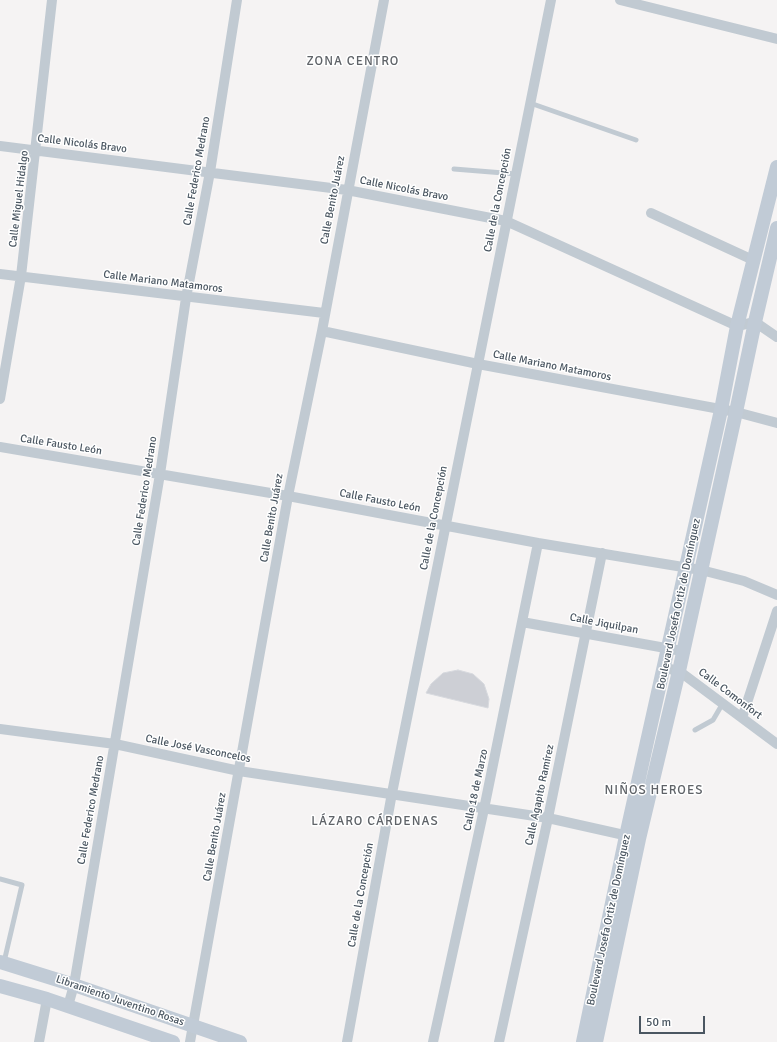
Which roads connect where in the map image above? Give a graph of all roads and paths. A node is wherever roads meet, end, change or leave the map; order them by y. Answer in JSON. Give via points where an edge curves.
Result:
{"nodes":[{"id":1,"x":52,"y":0,"type":"edge"},
{"id":2,"x":237,"y":0,"type":"edge"},
{"id":3,"x":384,"y":0,"type":"edge"},
{"id":4,"x":551,"y":0,"type":"edge"},
{"id":5,"x":620,"y":0,"type":"edge"},
{"id":6,"x":777,"y":39,"type":"edge"},
{"id":7,"x":530,"y":103,"type":"junction"},
{"id":8,"x":636,"y":140,"type":"dead end"},
{"id":9,"x":0,"y":146,"type":"edge"},
{"id":10,"x":37,"y":150,"type":"junction"},
{"id":11,"x":777,"y":166,"type":"edge"},
{"id":12,"x":454,"y":169,"type":"dead end"},
{"id":13,"x":210,"y":172,"type":"junction"},
{"id":14,"x":516,"y":174,"type":"junction"},
{"id":15,"x":347,"y":190,"type":"junction"},
{"id":16,"x":651,"y":213,"type":"dead end"},
{"id":17,"x":506,"y":221,"type":"junction"},
{"id":18,"x":777,"y":228,"type":"edge"},
{"id":19,"x":754,"y":260,"type":"junction"},
{"id":20,"x":0,"y":274,"type":"edge"},
{"id":21,"x":22,"y":276,"type":"junction"},
{"id":22,"x":186,"y":298,"type":"junction"},
{"id":23,"x":324,"y":313,"type":"junction"},
{"id":24,"x":754,"y":322,"type":"junction"},
{"id":25,"x":737,"y":326,"type":"junction"},
{"id":26,"x":322,"y":331,"type":"junction"},
{"id":27,"x":777,"y":337,"type":"edge"},
{"id":28,"x":478,"y":364,"type":"junction"},
{"id":29,"x":0,"y":399,"type":"edge"},
{"id":30,"x":721,"y":410,"type":"junction"},
{"id":31,"x":736,"y":412,"type":"junction"},
{"id":32,"x":777,"y":423,"type":"edge"},
{"id":33,"x":0,"y":447,"type":"edge"},
{"id":34,"x":160,"y":474,"type":"junction"},
{"id":35,"x":288,"y":496,"type":"junction"},
{"id":36,"x":444,"y":526,"type":"junction"},
{"id":37,"x":538,"y":543,"type":"junction"},
{"id":38,"x":602,"y":553,"type":"junction"},
{"id":39,"x":694,"y":569,"type":"junction"},
{"id":40,"x":777,"y":594,"type":"edge"},
{"id":41,"x":777,"y":611,"type":"edge"},
{"id":42,"x":522,"y":622,"type":"junction"},
{"id":43,"x":587,"y":632,"type":"junction"},
{"id":44,"x":676,"y":650,"type":"junction"},
{"id":45,"x":672,"y":669,"type":"junction"},
{"id":46,"x":722,"y":703,"type":"junction"},
{"id":47,"x":742,"y":718,"type":"junction"},
{"id":48,"x":0,"y":729,"type":"edge"},
{"id":49,"x":695,"y":730,"type":"dead end"},
{"id":50,"x":115,"y":744,"type":"junction"},
{"id":51,"x":777,"y":744,"type":"edge"},
{"id":52,"x":239,"y":770,"type":"junction"},
{"id":53,"x":392,"y":793,"type":"junction"},
{"id":54,"x":484,"y":810,"type":"junction"},
{"id":55,"x":548,"y":818,"type":"junction"},
{"id":56,"x":632,"y":837,"type":"junction"},
{"id":57,"x":0,"y":879,"type":"edge"},
{"id":58,"x":2,"y":963,"type":"edge"},
{"id":59,"x":74,"y":984,"type":"junction"},
{"id":60,"x":0,"y":986,"type":"edge"},
{"id":61,"x":47,"y":999,"type":"junction"},
{"id":62,"x":68,"y":1006,"type":"junction"},
{"id":63,"x":194,"y":1026,"type":"junction"},
{"id":64,"x":39,"y":1042,"type":"edge"},
{"id":65,"x":173,"y":1042,"type":"edge"},
{"id":66,"x":190,"y":1042,"type":"edge"},
{"id":67,"x":240,"y":1042,"type":"edge"},
{"id":68,"x":347,"y":1042,"type":"edge"},
{"id":69,"x":433,"y":1042,"type":"edge"},
{"id":70,"x":499,"y":1042,"type":"edge"},
{"id":71,"x":583,"y":1042,"type":"edge"},
{"id":72,"x":596,"y":1042,"type":"edge"}],
"edges":[{"from":1,"to":10,"type":"street","name":"Calle Miguel Hidalgo"},
{"from":2,"to":13,"type":"street","name":"Calle Federico Medrano"},
{"from":3,"to":15,"type":"street","name":"Calle Benito Juárez"},
{"from":4,"to":7,"type":"street","name":"Calle de la Concepción"},
{"from":5,"to":6,"type":"street"},
{"from":7,"to":8,"type":"lane"},
{"from":7,"to":14,"type":"street","name":"Calle de la Concepción"},
{"from":9,"to":10,"type":"street","name":"Calle Nicolás Bravo"},
{"from":10,"to":13,"type":"street","name":"Calle Nicolás Bravo"},
{"from":10,"to":21,"type":"street","name":"Calle Miguel Hidalgo"},
{"from":11,"to":19,"type":"street","name":"Boulevard Josefa Ortiz de Domínguez"},
{"from":12,"to":14,"type":"lane"},
{"from":13,"to":15,"type":"street","name":"Calle Nicolás Bravo"},
{"from":13,"to":22,"type":"street","name":"Calle Federico Medrano"},
{"from":14,"to":17,"type":"street","name":"Calle de la Concepción"},
{"from":15,"to":17,"type":"street","name":"Calle Nicolás Bravo"},
{"from":15,"to":23,"type":"street","name":"Calle Benito Juárez"},
{"from":16,"to":19,"type":"street"},
{"from":17,"to":25,"type":"street","name":"Calle Nicolás Bravo"},
{"from":17,"to":28,"type":"street","name":"Calle de la Concepción"},
{"from":18,"to":24,"type":"street","name":"Boulevard Josefa Ortiz de Domínguez"},
{"from":19,"to":25,"type":"street","name":"Boulevard Josefa Ortiz de Domínguez"},
{"from":20,"to":21,"type":"street","name":"Calle Mariano Matamoros"},
{"from":21,"to":22,"type":"street","name":"Calle Mariano Matamoros"},
{"from":21,"to":29,"type":"street","name":"Calle Miguel Hidalgo"},
{"from":22,"to":23,"type":"street","name":"Calle Mariano Matamoros"},
{"from":22,"to":34,"type":"street","name":"Calle Federico Medrano"},
{"from":23,"to":26,"type":"street","name":"Calle Benito Juárez"},
{"from":24,"to":25,"type":"street"},
{"from":24,"to":27,"type":"street"},
{"from":24,"to":31,"type":"street","name":"Boulevard Josefa Ortiz de Domínguez"},
{"from":25,"to":30,"type":"street","name":"Boulevard Josefa Ortiz de Domínguez"},
{"from":26,"to":28,"type":"street","name":"Calle Mariano Matamoros"},
{"from":26,"to":35,"type":"street","name":"Calle Benito Juárez"},
{"from":28,"to":30,"type":"street","name":"Calle Mariano Matamoros"},
{"from":28,"to":36,"type":"street","name":"Calle de la Concepción"},
{"from":30,"to":31,"type":"street","name":"Calle Mariano Matamoros"},
{"from":30,"to":39,"type":"street","name":"Boulevard Josefa Ortiz de Domínguez"},
{"from":31,"to":32,"type":"street","name":"Calle Mariano Matamoros"},
{"from":31,"to":39,"type":"street","name":"Boulevard Josefa Ortiz de Domínguez"},
{"from":33,"to":34,"type":"street","name":"Calle Fausto León"},
{"from":34,"to":35,"type":"street","name":"Calle Fausto León"},
{"from":34,"to":50,"type":"street","name":"Calle Federico Medrano"},
{"from":35,"to":36,"type":"street","name":"Calle Fausto León"},
{"from":35,"to":52,"type":"street","name":"Calle Benito Juárez"},
{"from":36,"to":37,"type":"street","name":"Calle Fausto León"},
{"from":36,"to":53,"type":"street","name":"Calle de la Concepción"},
{"from":37,"to":38,"type":"street","name":"Calle Fausto León"},
{"from":37,"to":42,"type":"street","name":"Calle 18 de Marzo"},
{"from":38,"to":39,"type":"street","name":"Calle Fausto León"},
{"from":38,"to":43,"type":"street","name":"Calle Agapito Ramírez"},
{"from":39,"to":40,"type":"street","name":"Calle Fausto León","via":[[744,581]]},
{"from":39,"to":44,"type":"street","name":"Boulevard Josefa Ortiz de Domínguez"},
{"from":41,"to":47,"type":"street"},
{"from":42,"to":43,"type":"street","name":"Calle Jiquilpan"},
{"from":42,"to":54,"type":"street","name":"Calle 18 de Marzo"},
{"from":43,"to":44,"type":"street","name":"Calle Jiquilpan"},
{"from":43,"to":55,"type":"street","name":"Calle Agapito Ramírez"},
{"from":44,"to":45,"type":"street","name":"Boulevard Josefa Ortiz de Domínguez"},
{"from":45,"to":46,"type":"street","name":"Calle Comonfort"},
{"from":45,"to":56,"type":"street","name":"Boulevard Josefa Ortiz de Domínguez"},
{"from":46,"to":47,"type":"street","name":"Calle Comonfort"},
{"from":46,"to":49,"type":"lane","via":[[713,720]]},
{"from":47,"to":51,"type":"street","name":"Calle Comonfort"},
{"from":48,"to":50,"type":"street","name":"Calle José Vasconcelos"},
{"from":50,"to":52,"type":"street","name":"Calle José Vasconcelos"},
{"from":50,"to":59,"type":"street","name":"Calle Federico Medrano"},
{"from":52,"to":53,"type":"street","name":"Calle José Vasconcelos"},
{"from":52,"to":63,"type":"street","name":"Calle Benito Juárez"},
{"from":53,"to":54,"type":"street","name":"Calle José Vasconcelos"},
{"from":53,"to":68,"type":"street","name":"Calle de la Concepción"},
{"from":54,"to":55,"type":"street","name":"Calle José Vasconcelos"},
{"from":54,"to":69,"type":"street","name":"Calle 18 de Marzo"},
{"from":55,"to":56,"type":"street","name":"Calle José Vasconcelos"},
{"from":55,"to":70,"type":"street","name":"Calle Agapito Ramírez"},
{"from":56,"to":71,"type":"street","name":"Boulevard Josefa Ortiz de Domínguez"},
{"from":56,"to":72,"type":"street","name":"Boulevard Josefa Ortiz de Domínguez"},
{"from":57,"to":58,"type":"lane","via":[[22,885]]},
{"from":58,"to":59,"type":"street","name":"Libramiento Juventino Rosas"},
{"from":59,"to":62,"type":"street","name":"Calle Federico Medrano"},
{"from":59,"to":63,"type":"street","name":"Libramiento Juventino Rosas"},
{"from":60,"to":61,"type":"street","name":"Libramiento Juventino Rosas"},
{"from":61,"to":62,"type":"street","name":"Libramiento Juventino Rosas"},
{"from":61,"to":64,"type":"street"},
{"from":62,"to":65,"type":"street","name":"Libramiento Juventino Rosas"},
{"from":63,"to":66,"type":"street","name":"Calle Benito Juárez"},
{"from":63,"to":67,"type":"street","name":"Libramiento Juventino Rosas"}]}
